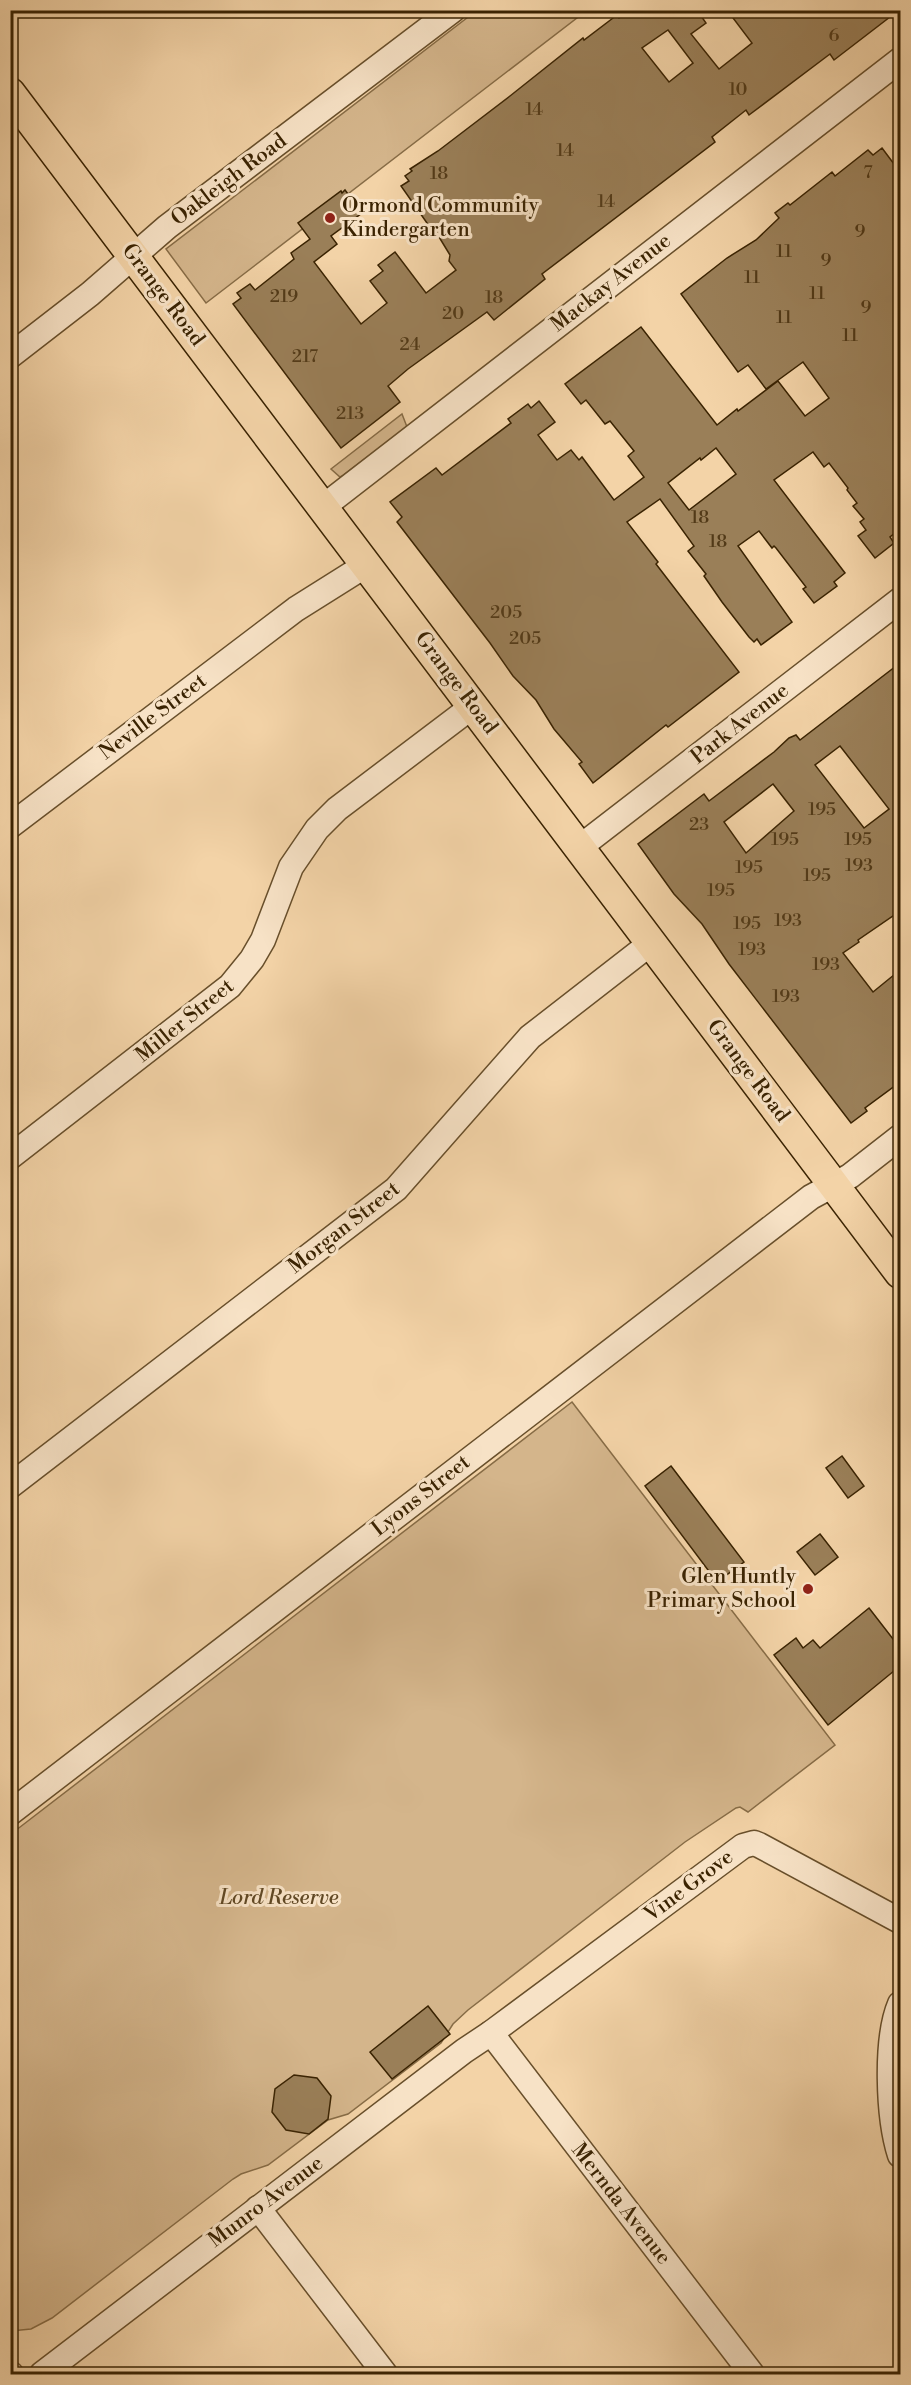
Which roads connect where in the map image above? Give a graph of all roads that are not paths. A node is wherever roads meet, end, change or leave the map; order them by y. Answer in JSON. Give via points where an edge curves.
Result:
{"nodes":[{"id":1,"x":437,"y":15,"type":"edge"},
{"id":2,"x":900,"y":60,"type":"edge"},
{"id":3,"x":10,"y":93,"type":"edge"},
{"id":4,"x":134,"y":256,"type":"junction"},
{"id":5,"x":10,"y":356,"type":"edge"},
{"id":6,"x":323,"y":507,"type":"junction"},
{"id":7,"x":362,"y":559,"type":"junction"},
{"id":8,"x":900,"y":600,"type":"edge"},
{"id":9,"x":473,"y":706,"type":"junction"},
{"id":10,"x":10,"y":826,"type":"edge"},
{"id":11,"x":580,"y":847,"type":"junction"},
{"id":12,"x":651,"y":943,"type":"junction"},
{"id":13,"x":900,"y":1137,"type":"edge"},
{"id":14,"x":10,"y":1157,"type":"edge"},
{"id":15,"x":833,"y":1184,"type":"junction"},
{"id":16,"x":900,"y":1273,"type":"edge"},
{"id":17,"x":10,"y":1486,"type":"edge"},
{"id":18,"x":10,"y":1813,"type":"edge"},
{"id":19,"x":900,"y":1922,"type":"edge"},
{"id":20,"x":900,"y":2004,"type":"edge"},
{"id":21,"x":491,"y":2033,"type":"junction"},
{"id":22,"x":900,"y":2155,"type":"edge"},
{"id":23,"x":258,"y":2208,"type":"junction"},
{"id":24,"x":42,"y":2374,"type":"edge"},
{"id":25,"x":385,"y":2374,"type":"edge"},
{"id":26,"x":752,"y":2374,"type":"edge"}],
"edges":[{"from":1,"to":4,"type":"street","name":"Oakleigh Road"},
{"from":2,"to":6,"type":"street","name":"Mackay Avenue"},
{"from":3,"to":4,"type":"main road","name":"Grange Road"},
{"from":4,"to":5,"type":"street","name":"Oakleigh Road"},
{"from":4,"to":6,"type":"main road","name":"Grange Road"},
{"from":6,"to":7,"type":"main road","name":"Grange Road"},
{"from":7,"to":9,"type":"main road","name":"Grange Road"},
{"from":7,"to":10,"type":"street","name":"Neville Street"},
{"from":8,"to":11,"type":"street","name":"Park Avenue"},
{"from":9,"to":11,"type":"main road","name":"Grange Road"},
{"from":9,"to":14,"type":"street","name":"Miller Street","via":[[337,809],[317,829],[291,867],[263,940],[230,986]]},
{"from":11,"to":12,"type":"main road","name":"Grange Road"},
{"from":12,"to":15,"type":"main road","name":"Grange Road"},
{"from":12,"to":17,"type":"street","name":"Morgan Street","via":[[530,1037],[396,1189]]},
{"from":13,"to":15,"type":"street","name":"Lyons Street","via":[[850,1176]]},
{"from":15,"to":16,"type":"main road","name":"Grange Road"},
{"from":15,"to":18,"type":"street","name":"Lyons Street","via":[[782,1219]]},
{"from":19,"to":21,"type":"street","name":"Vine Grove","via":[[759,1845],[747,1844]]},
{"from":20,"to":22,"type":"street","via":[[890,2092]]},
{"from":21,"to":23,"type":"street","name":"Munro Avenue"},
{"from":21,"to":26,"type":"street","name":"Mernda Avenue"},
{"from":23,"to":24,"type":"street","name":"Munro Avenue"},
{"from":23,"to":25,"type":"street"}]}
